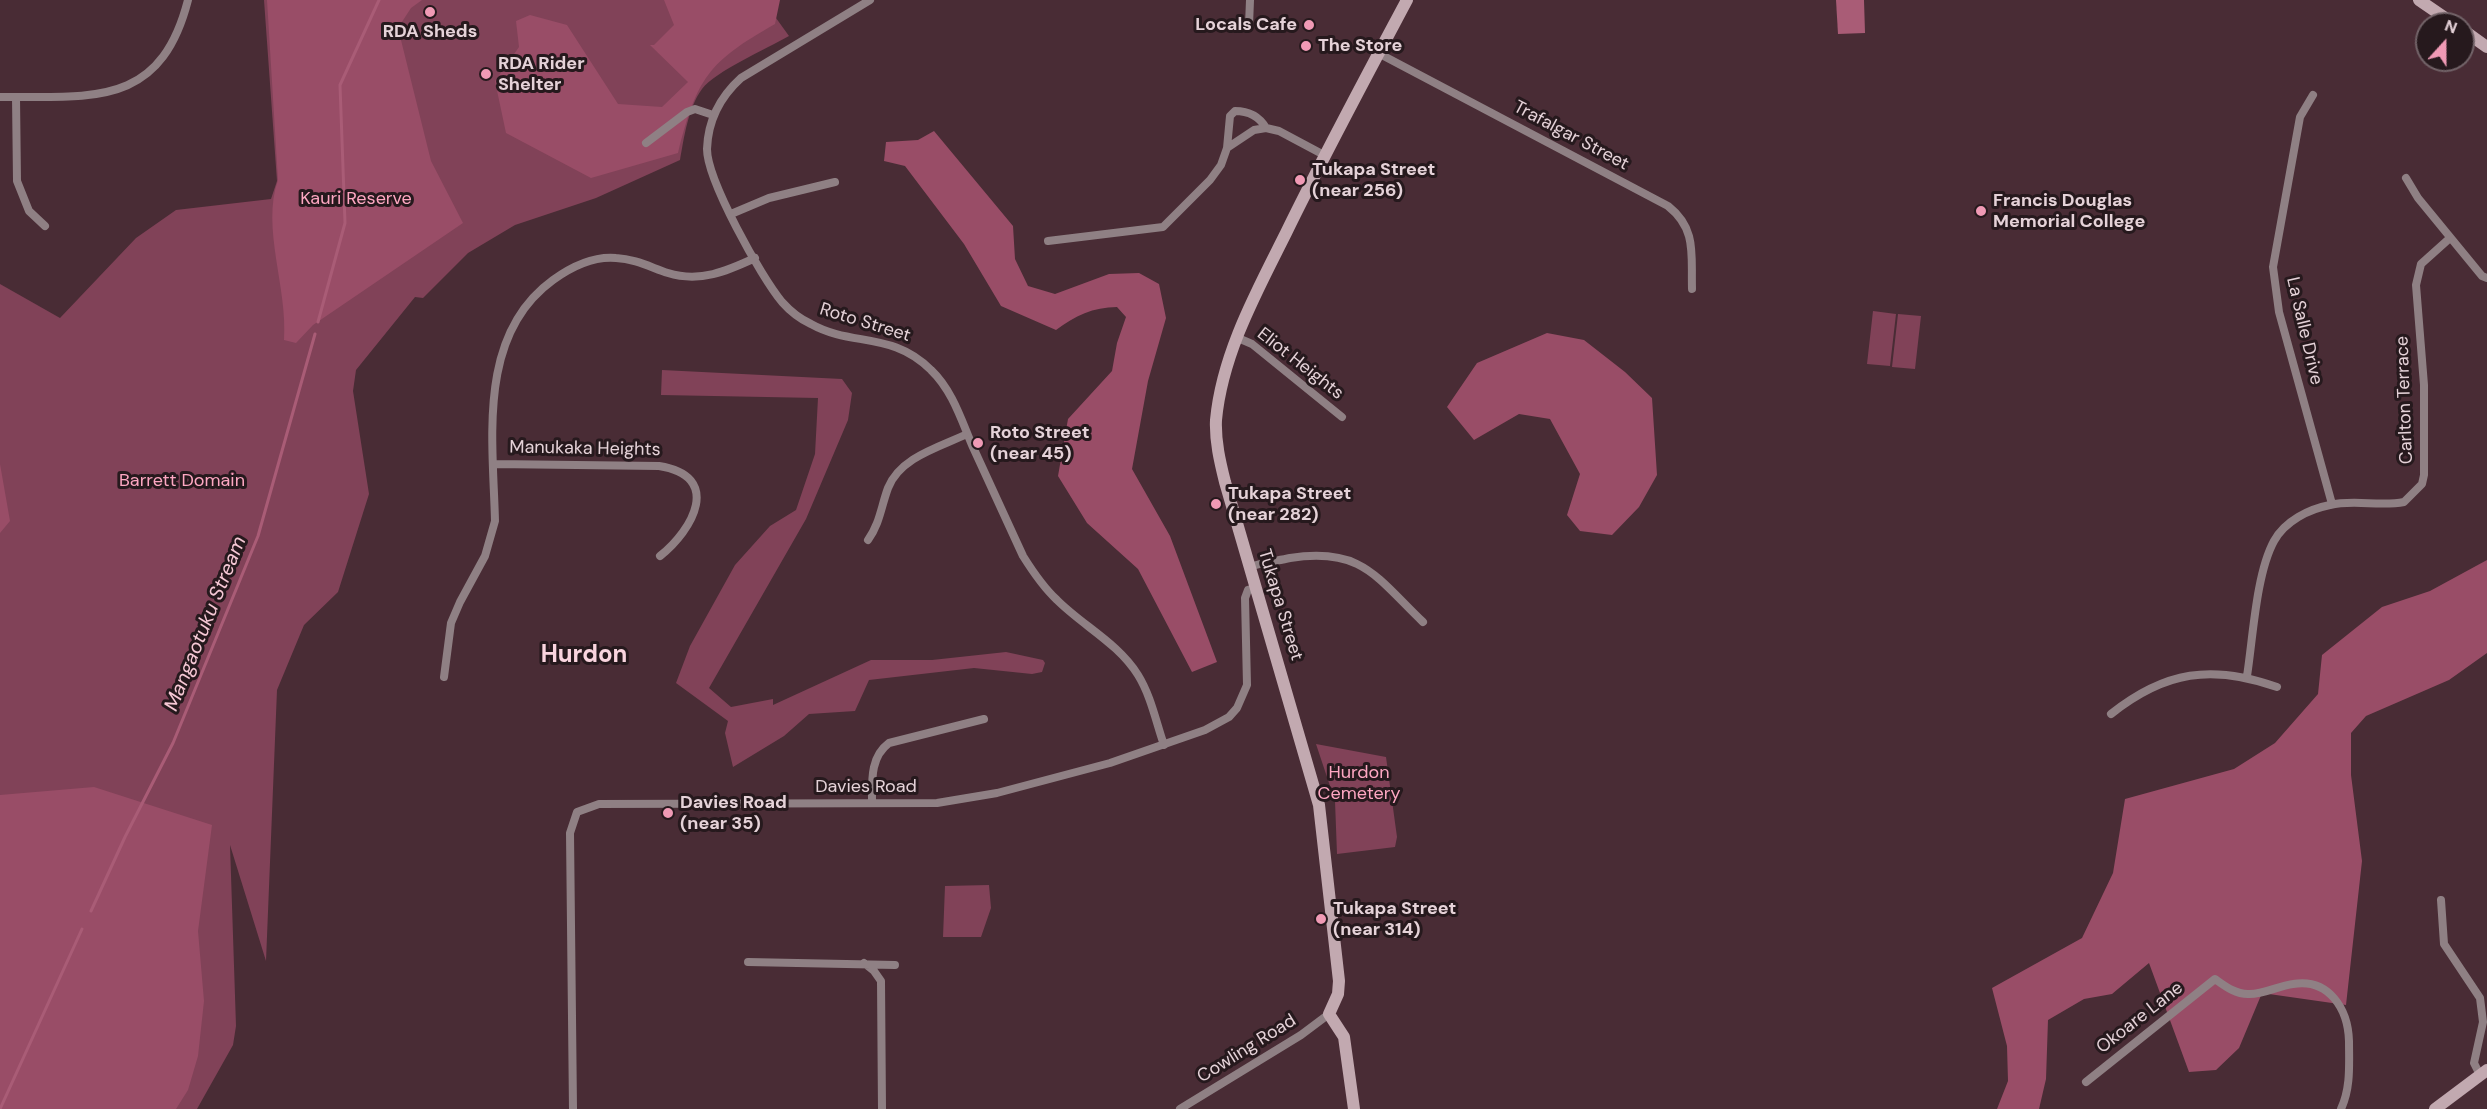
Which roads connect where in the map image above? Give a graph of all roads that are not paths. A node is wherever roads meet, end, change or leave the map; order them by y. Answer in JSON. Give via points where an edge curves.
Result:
{"nodes":[{"id":1,"x":188,"y":0,"type":"edge"},
{"id":2,"x":870,"y":0,"type":"edge"},
{"id":3,"x":1250,"y":0,"type":"edge"},
{"id":4,"x":1407,"y":0,"type":"edge"},
{"id":5,"x":2419,"y":0,"type":"edge"},
{"id":6,"x":2436,"y":12,"type":"edge"},
{"id":7,"x":1249,"y":25,"type":"dead end"},
{"id":8,"x":1378,"y":53,"type":"junction"},
{"id":9,"x":2313,"y":95,"type":"dead end"},
{"id":10,"x":0,"y":97,"type":"edge"},
{"id":11,"x":16,"y":97,"type":"junction"},
{"id":12,"x":713,"y":116,"type":"junction"},
{"id":13,"x":1266,"y":128,"type":"junction"},
{"id":14,"x":646,"y":143,"type":"dead end"},
{"id":15,"x":1227,"y":148,"type":"junction"},
{"id":16,"x":1324,"y":155,"type":"junction"},
{"id":17,"x":2406,"y":177,"type":"dead end"},
{"id":18,"x":835,"y":182,"type":"dead end"},
{"id":19,"x":731,"y":214,"type":"junction"},
{"id":20,"x":45,"y":226,"type":"dead end"},
{"id":21,"x":2450,"y":238,"type":"junction"},
{"id":22,"x":1048,"y":241,"type":"dead end"},
{"id":23,"x":755,"y":258,"type":"junction"},
{"id":24,"x":2487,"y":278,"type":"edge"},
{"id":25,"x":1692,"y":289,"type":"dead end"},
{"id":26,"x":1238,"y":338,"type":"junction"},
{"id":27,"x":1342,"y":417,"type":"dead end"},
{"id":28,"x":967,"y":434,"type":"junction"},
{"id":29,"x":494,"y":465,"type":"junction"},
{"id":30,"x":2332,"y":504,"type":"junction"},
{"id":31,"x":868,"y":540,"type":"dead end"},
{"id":32,"x":660,"y":556,"type":"dead end"},
{"id":33,"x":1250,"y":567,"type":"junction"},
{"id":34,"x":1256,"y":588,"type":"junction"},
{"id":35,"x":1423,"y":622,"type":"dead end"},
{"id":36,"x":2247,"y":676,"type":"junction"},
{"id":37,"x":444,"y":677,"type":"dead end"},
{"id":38,"x":2277,"y":687,"type":"dead end"},
{"id":39,"x":2111,"y":714,"type":"dead end"},
{"id":40,"x":984,"y":719,"type":"dead end"},
{"id":41,"x":1164,"y":745,"type":"junction"},
{"id":42,"x":872,"y":803,"type":"junction"},
{"id":43,"x":2441,"y":900,"type":"dead end"},
{"id":44,"x":748,"y":962,"type":"dead end"},
{"id":45,"x":864,"y":963,"type":"junction"},
{"id":46,"x":895,"y":965,"type":"dead end"},
{"id":47,"x":1329,"y":1014,"type":"junction"},
{"id":48,"x":2483,"y":1072,"type":"edge"},
{"id":49,"x":2085,"y":1082,"type":"dead end"},
{"id":50,"x":573,"y":1109,"type":"edge"},
{"id":51,"x":882,"y":1109,"type":"edge"},
{"id":52,"x":1180,"y":1109,"type":"edge"},
{"id":53,"x":1354,"y":1109,"type":"edge"},
{"id":54,"x":2341,"y":1109,"type":"edge"},
{"id":55,"x":2435,"y":1109,"type":"edge"}],
"edges":[{"from":1,"to":11,"type":"street","via":[[166,54],[139,80],[107,94],[85,98]]},
{"from":2,"to":12,"type":"street","name":"Roto Street","via":[[741,78]]},
{"from":3,"to":7,"type":"street"},
{"from":4,"to":8,"type":"street","name":"Tukapa Street"},
{"from":5,"to":6,"type":"street"},
{"from":8,"to":16,"type":"street","name":"Tukapa Street"},
{"from":8,"to":25,"type":"street","name":"Trafalgar Street","via":[[1668,206],[1688,228]]},
{"from":9,"to":30,"type":"street","name":"La Salle Drive","via":[[2300,117],[2273,267],[2279,312]]},
{"from":10,"to":11,"type":"street"},
{"from":11,"to":20,"type":"street","via":[[17,181],[29,211]]},
{"from":12,"to":14,"type":"street","via":[[695,109],[687,112]]},
{"from":12,"to":19,"type":"street","name":"Roto Street","via":[[708,162]]},
{"from":13,"to":15,"type":"street","via":[[1245,134]]},
{"from":13,"to":15,"type":"street","via":[[1250,113],[1235,111],[1230,116]]},
{"from":13,"to":16,"type":"street"},
{"from":15,"to":22,"type":"street","via":[[1210,180],[1163,227]]},
{"from":16,"to":26,"type":"street","name":"Tukapa Street"},
{"from":17,"to":21,"type":"street"},
{"from":18,"to":19,"type":"street","via":[[769,198]]},
{"from":19,"to":23,"type":"street","name":"Roto Street"},
{"from":21,"to":24,"type":"street"},
{"from":21,"to":30,"type":"street","name":"Carlton Terrace","via":[[2421,264],[2416,285],[2424,385],[2422,484],[2404,502]]},
{"from":23,"to":28,"type":"street","name":"Roto Street","via":[[783,303],[812,325],[896,346],[921,361],[944,384]]},
{"from":23,"to":29,"type":"street","via":[[720,274],[700,277],[682,277],[626,259],[597,259],[567,270],[545,286],[516,320],[500,357],[494,387]]},
{"from":26,"to":27,"type":"street","name":"Eliot Heights","via":[[1252,344]]},
{"from":26,"to":33,"type":"street","name":"Tukapa Street","via":[[1221,388],[1216,437]]},
{"from":28,"to":31,"type":"street","via":[[918,456],[897,472],[878,526]]},
{"from":28,"to":41,"type":"street","name":"Roto Street","via":[[1036,578],[1131,665],[1146,693]]},
{"from":29,"to":32,"type":"street","name":"Manukaka Heights","via":[[659,466],[680,472],[693,487],[696,507],[687,528]]},
{"from":29,"to":37,"type":"street","via":[[495,521],[491,541],[455,611]]},
{"from":30,"to":36,"type":"street","name":"Carlton Terrace","via":[[2297,519],[2275,540],[2263,573]]},
{"from":33,"to":34,"type":"street","name":"Tukapa Street"},
{"from":33,"to":35,"type":"street","via":[[1328,555],[1351,560],[1373,574]]},
{"from":34,"to":41,"type":"street","name":"Davies Road","via":[[1248,590],[1244,606],[1248,670],[1244,697],[1229,717]]},
{"from":34,"to":47,"type":"street","name":"Tukapa Street","via":[[1319,805],[1339,981]]},
{"from":36,"to":38,"type":"street"},
{"from":36,"to":39,"type":"street","via":[[2224,673],[2173,678],[2133,697]]},
{"from":40,"to":42,"type":"street","via":[[889,743],[879,751],[872,777]]},
{"from":41,"to":42,"type":"street","name":"Davies Road","via":[[966,800]]},
{"from":42,"to":50,"type":"street","name":"Davies Road","via":[[599,804],[577,812],[570,833]]},
{"from":43,"to":48,"type":"street","via":[[2444,944],[2480,998],[2483,1022],[2474,1063]]},
{"from":44,"to":45,"type":"street"},
{"from":45,"to":46,"type":"street"},
{"from":45,"to":51,"type":"street","via":[[881,981]]},
{"from":47,"to":52,"type":"street","name":"Cowling Road"},
{"from":47,"to":53,"type":"street","via":[[1344,1037]]},
{"from":48,"to":55,"type":"street"},
{"from":49,"to":54,"type":"street","name":"Okoare Lane","via":[[2215,979],[2248,995],[2296,983],[2309,984],[2332,995],[2341,1006],[2349,1029],[2349,1085]]}]}
